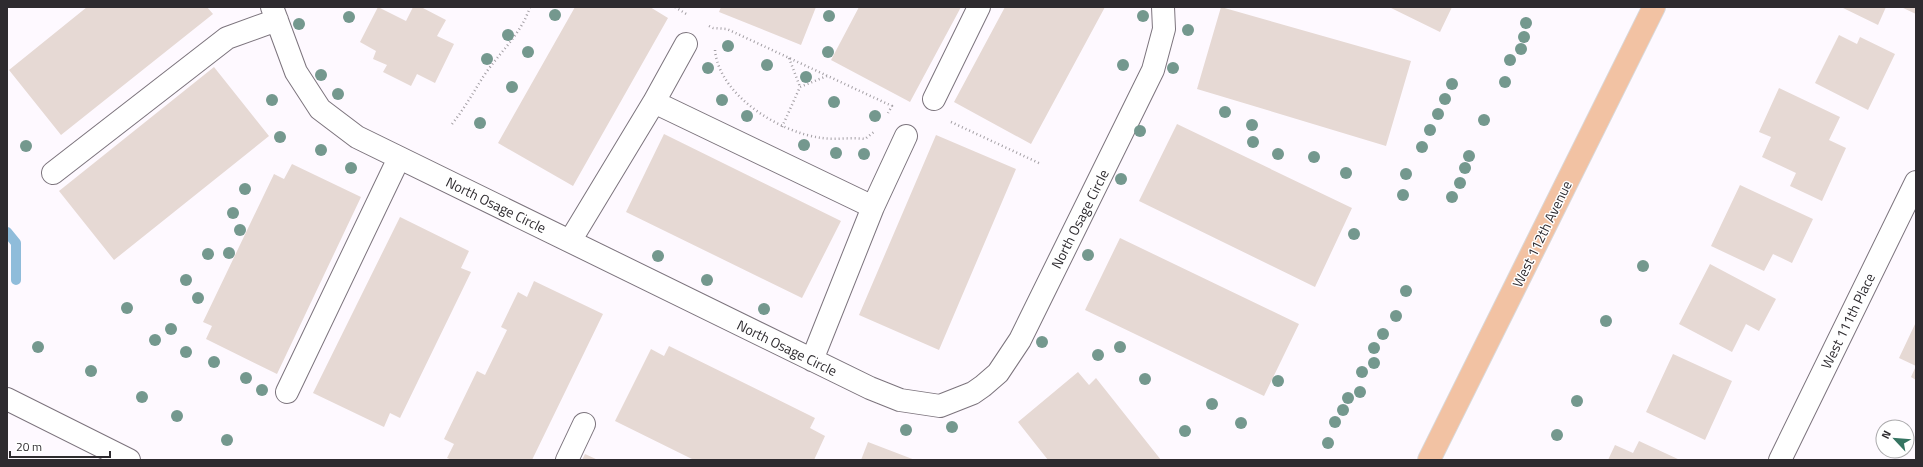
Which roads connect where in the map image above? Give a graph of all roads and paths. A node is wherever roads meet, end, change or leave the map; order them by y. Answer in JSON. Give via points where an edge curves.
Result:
{"nodes":[{"id":1,"x":530,"y":7,"type":"edge"},
{"id":2,"x":979,"y":7,"type":"edge"},
{"id":3,"x":1163,"y":7,"type":"edge"},
{"id":4,"x":1654,"y":7,"type":"edge"},
{"id":5,"x":275,"y":13,"type":"edge"},
{"id":6,"x":714,"y":35,"type":"dead end"},
{"id":7,"x":714,"y":42,"type":"dead end"},
{"id":8,"x":686,"y":44,"type":"dead end"},
{"id":9,"x":789,"y":58,"type":"junction"},
{"id":10,"x":827,"y":76,"type":"junction"},
{"id":11,"x":800,"y":87,"type":"junction"},
{"id":12,"x":934,"y":99,"type":"dead end"},
{"id":13,"x":654,"y":102,"type":"junction"},
{"id":14,"x":892,"y":106,"type":"junction"},
{"id":15,"x":898,"y":109,"type":"dead end"},
{"id":16,"x":886,"y":118,"type":"dead end"},
{"id":17,"x":948,"y":120,"type":"dead end"},
{"id":18,"x":452,"y":124,"type":"dead end"},
{"id":19,"x":782,"y":127,"type":"junction"},
{"id":20,"x":878,"y":129,"type":"dead end"},
{"id":21,"x":906,"y":136,"type":"dead end"},
{"id":22,"x":399,"y":158,"type":"junction"},
{"id":23,"x":1040,"y":164,"type":"dead end"},
{"id":24,"x":53,"y":173,"type":"dead end"},
{"id":25,"x":1916,"y":182,"type":"edge"},
{"id":26,"x":873,"y":207,"type":"junction"},
{"id":27,"x":1910,"y":210,"type":"edge"},
{"id":28,"x":570,"y":241,"type":"junction"},
{"id":29,"x":812,"y":360,"type":"junction"},
{"id":30,"x":287,"y":392,"type":"dead end"},
{"id":31,"x":7,"y":399,"type":"edge"},
{"id":32,"x":584,"y":424,"type":"dead end"},
{"id":33,"x":129,"y":460,"type":"edge"},
{"id":34,"x":567,"y":460,"type":"edge"},
{"id":35,"x":1429,"y":460,"type":"edge"},
{"id":36,"x":1780,"y":460,"type":"edge"}],
"edges":[{"from":1,"to":18,"type":"path","via":[[514,38]]},
{"from":2,"to":12,"type":"street"},
{"from":3,"to":29,"type":"street","name":"North Osage Circle","via":[[1164,29],[1153,70],[1020,340],[998,373],[973,392],[940,406],[900,400]]},
{"from":4,"to":35,"type":"main road","name":"West 112th Avenue"},
{"from":5,"to":22,"type":"street","name":"North Osage Circle","via":[[296,72],[320,109],[357,137]]},
{"from":5,"to":24,"type":"street","via":[[226,38]]},
{"from":6,"to":9,"type":"path","via":[[713,28],[727,29]]},
{"from":7,"to":19,"type":"path","via":[[722,75],[733,89]]},
{"from":8,"to":13,"type":"street"},
{"from":9,"to":10,"type":"path"},
{"from":9,"to":11,"type":"path"},
{"from":10,"to":11,"type":"path"},
{"from":10,"to":14,"type":"path"},
{"from":11,"to":19,"type":"path"},
{"from":13,"to":26,"type":"street"},
{"from":13,"to":28,"type":"street"},
{"from":14,"to":15,"type":"path"},
{"from":14,"to":16,"type":"path"},
{"from":17,"to":23,"type":"path"},
{"from":19,"to":20,"type":"path","via":[[823,138],[865,139]]},
{"from":21,"to":26,"type":"street"},
{"from":22,"to":28,"type":"street","name":"North Osage Circle"},
{"from":22,"to":30,"type":"street"},
{"from":25,"to":27,"type":"street","name":"West 111th Place"},
{"from":26,"to":29,"type":"street"},
{"from":27,"to":36,"type":"street","name":"West 111th Place"},
{"from":28,"to":29,"type":"street","name":"North Osage Circle"},
{"from":31,"to":33,"type":"street"},
{"from":32,"to":34,"type":"street"}]}
